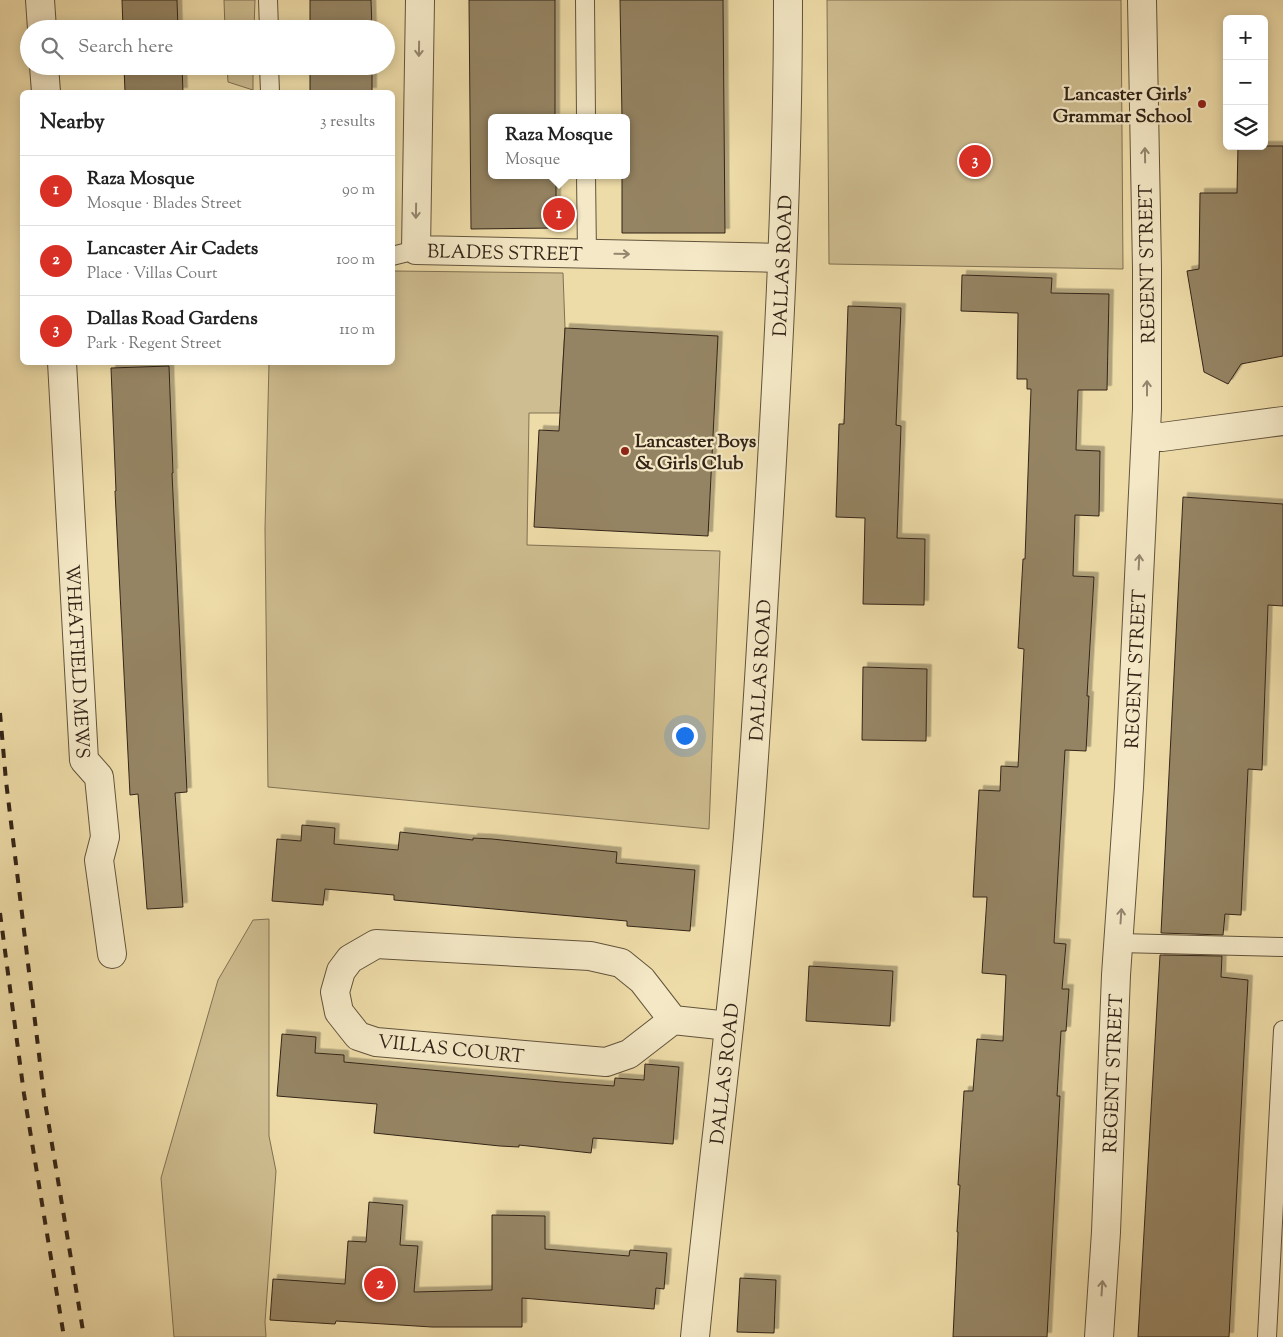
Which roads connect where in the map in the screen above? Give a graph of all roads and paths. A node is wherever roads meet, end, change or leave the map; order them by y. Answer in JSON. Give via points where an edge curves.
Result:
{"nodes":[{"id":1,"x":40,"y":0,"type":"edge"},
{"id":2,"x":268,"y":0,"type":"edge"},
{"id":3,"x":420,"y":0,"type":"edge"},
{"id":4,"x":585,"y":0,"type":"edge"},
{"id":5,"x":788,"y":0,"type":"edge"},
{"id":6,"x":1142,"y":0,"type":"edge"},
{"id":7,"x":41,"y":20,"type":"edge"},
{"id":8,"x":269,"y":20,"type":"edge"},
{"id":9,"x":45,"y":75,"type":"edge"},
{"id":10,"x":269,"y":75,"type":"edge"},
{"id":11,"x":46,"y":90,"type":"edge"},
{"id":12,"x":270,"y":90,"type":"edge"},
{"id":13,"x":586,"y":114,"type":"edge"},
{"id":14,"x":586,"y":179,"type":"edge"},
{"id":15,"x":404,"y":253,"type":"edge"},
{"id":16,"x":587,"y":254,"type":"junction"},
{"id":17,"x":782,"y":258,"type":"junction"},
{"id":18,"x":62,"y":365,"type":"edge"},
{"id":19,"x":1283,"y":421,"type":"edge"},
{"id":20,"x":1146,"y":436,"type":"junction"},
{"id":21,"x":1119,"y":943,"type":"junction"},
{"id":22,"x":1283,"y":948,"type":"edge"},
{"id":23,"x":112,"y":954,"type":"dead end"},
{"id":24,"x":673,"y":1020,"type":"junction"},
{"id":25,"x":729,"y":1026,"type":"junction"},
{"id":26,"x":1283,"y":1030,"type":"edge"},
{"id":27,"x":695,"y":1337,"type":"edge"},
{"id":28,"x":1099,"y":1337,"type":"edge"},
{"id":29,"x":1266,"y":1337,"type":"edge"}],
"edges":[{"from":1,"to":7,"type":"street"},
{"from":2,"to":8,"type":"lane"},
{"from":3,"to":15,"type":"street","name":"BLADES STREET","one_way":true},
{"from":4,"to":13,"type":"lane"},
{"from":5,"to":17,"type":"street","name":"DALLAS ROAD"},
{"from":20,"to":6,"type":"street","name":"REGENT STREET","one_way":true,"via":[[1147,269]]},
{"from":9,"to":11,"type":"street"},
{"from":10,"to":12,"type":"lane"},
{"from":14,"to":16,"type":"lane"},
{"from":15,"to":16,"type":"street","name":"BLADES STREET"},
{"from":16,"to":17,"type":"street","name":"BLADES STREET","one_way":true},
{"from":17,"to":25,"type":"street","name":"DALLAS ROAD","via":[[756,728]]},
{"from":18,"to":23,"type":"street","name":"WHEATFIELD MEWS","via":[[84,760],[99,777],[105,837],[99,860]]},
{"from":19,"to":20,"type":"street","via":[[1162,437]]},
{"from":21,"to":20,"type":"street","name":"REGENT STREET","one_way":true},
{"from":21,"to":22,"type":"lane"},
{"from":28,"to":21,"type":"street","name":"REGENT STREET","one_way":true},
{"from":24,"to":24,"type":"street","name":"VILLAS COURT","via":[[642,980],[621,962],[590,956],[376,944],[350,959],[341,971],[335,992],[339,1012],[358,1036],[376,1042],[606,1062],[628,1054]]},
{"from":24,"to":25,"type":"street"},
{"from":25,"to":27,"type":"street","name":"DALLAS ROAD"},
{"from":26,"to":29,"type":"lane"}]}
